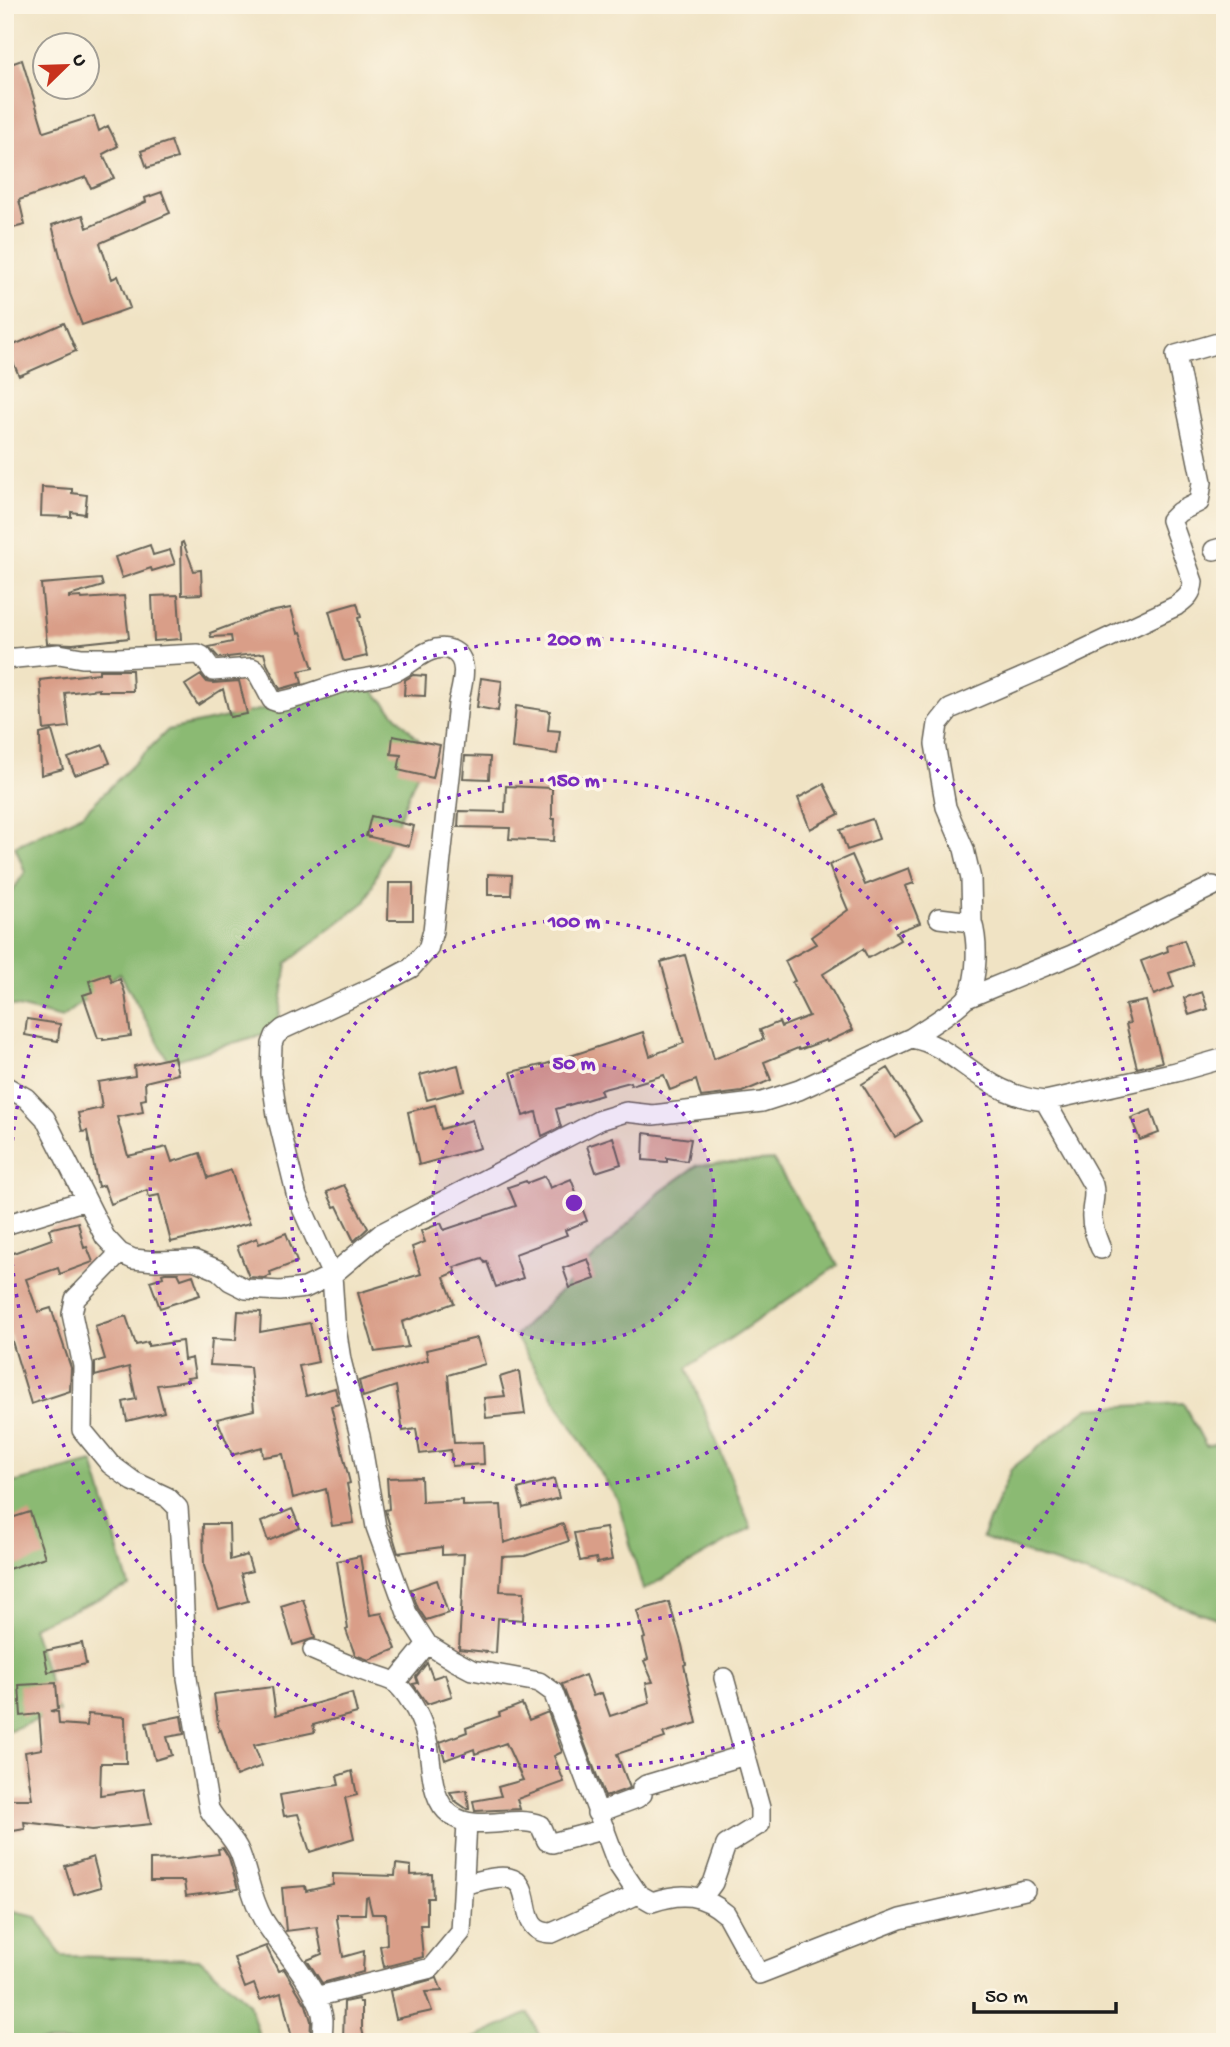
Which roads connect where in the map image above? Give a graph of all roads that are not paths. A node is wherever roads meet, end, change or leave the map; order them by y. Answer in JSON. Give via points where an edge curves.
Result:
{"nodes":[{"id":1,"x":1225,"y":341,"type":"edge"},
{"id":2,"x":5,"y":659,"type":"edge"},
{"id":3,"x":1213,"y":886,"type":"dead end"},
{"id":4,"x":939,"y":918,"type":"dead end"},
{"id":5,"x":972,"y":922,"type":"junction"},
{"id":6,"x":967,"y":998,"type":"junction"},
{"id":7,"x":911,"y":1038,"type":"junction"},
{"id":8,"x":1225,"y":1058,"type":"edge"},
{"id":9,"x":5,"y":1086,"type":"edge"},
{"id":10,"x":1045,"y":1101,"type":"junction"},
{"id":11,"x":86,"y":1200,"type":"junction"},
{"id":12,"x":5,"y":1225,"type":"edge"},
{"id":13,"x":1101,"y":1249,"type":"dead end"},
{"id":14,"x":120,"y":1253,"type":"junction"},
{"id":15,"x":332,"y":1275,"type":"junction"},
{"id":16,"x":427,"y":1644,"type":"junction"},
{"id":17,"x":313,"y":1650,"type":"dead end"},
{"id":18,"x":724,"y":1678,"type":"dead end"},
{"id":19,"x":395,"y":1683,"type":"junction"},
{"id":20,"x":745,"y":1755,"type":"junction"},
{"id":21,"x":601,"y":1821,"type":"junction"},
{"id":22,"x":467,"y":1823,"type":"junction"},
{"id":23,"x":465,"y":1884,"type":"junction"},
{"id":24,"x":1025,"y":1890,"type":"dead end"},
{"id":25,"x":638,"y":1894,"type":"junction"},
{"id":26,"x":702,"y":1898,"type":"junction"},
{"id":27,"x":315,"y":1997,"type":"junction"},
{"id":28,"x":322,"y":2042,"type":"edge"}],
"edges":[{"from":1,"to":5,"type":"street","via":[[1176,355],[1202,482],[1199,502],[1171,520],[1193,582],[1187,598],[950,709],[938,724],[937,757],[946,807],[971,879]]},
{"from":2,"to":15,"type":"street","via":[[59,654],[106,658],[198,654],[213,671],[256,670],[272,700],[278,702],[396,671],[432,649],[450,649],[461,660],[463,678],[428,948],[411,968],[282,1029],[272,1044],[277,1115],[297,1197]]},
{"from":3,"to":6,"type":"street","via":[[1072,955]]},
{"from":4,"to":5,"type":"street"},
{"from":5,"to":6,"type":"street","via":[[975,969]]},
{"from":6,"to":7,"type":"street"},
{"from":7,"to":10,"type":"street","via":[[943,1049],[985,1080],[1025,1099]]},
{"from":7,"to":15,"type":"street","via":[[799,1090],[762,1102],[653,1115],[626,1112],[600,1120],[382,1233]]},
{"from":8,"to":10,"type":"street"},
{"from":9,"to":11,"type":"street","via":[[26,1098],[45,1118]]},
{"from":10,"to":13,"type":"street","via":[[1093,1185],[1093,1223]]},
{"from":11,"to":12,"type":"street"},
{"from":11,"to":14,"type":"street","via":[[105,1237]]},
{"from":14,"to":15,"type":"street","via":[[133,1259],[203,1262],[230,1281],[259,1291],[305,1288]]},
{"from":14,"to":27,"type":"street","via":[[72,1306],[83,1366],[82,1430],[110,1464],[178,1508],[187,1678],[209,1809],[240,1852],[262,1918]]},
{"from":15,"to":16,"type":"street","via":[[341,1360],[376,1527],[407,1613]]},
{"from":16,"to":19,"type":"street"},
{"from":16,"to":21,"type":"street","via":[[472,1670],[539,1682],[553,1692]]},
{"from":17,"to":19,"type":"street"},
{"from":18,"to":20,"type":"street"},
{"from":19,"to":22,"type":"street","via":[[428,1740],[441,1803]]},
{"from":20,"to":21,"type":"street","via":[[646,1784],[642,1794]]},
{"from":20,"to":26,"type":"street","via":[[760,1808],[760,1825],[726,1845],[713,1883]]},
{"from":21,"to":22,"type":"street","via":[[552,1843],[540,1825],[532,1822]]},
{"from":21,"to":25,"type":"street","via":[[617,1863]]},
{"from":22,"to":23,"type":"street"},
{"from":23,"to":25,"type":"street","via":[[502,1877],[516,1881],[530,1920],[542,1933],[552,1933]]},
{"from":23,"to":27,"type":"street","via":[[461,1933],[431,1968]]},
{"from":24,"to":26,"type":"street","via":[[900,1919],[759,1974],[726,1914]]},
{"from":25,"to":26,"type":"street","via":[[652,1902],[673,1895]]},
{"from":27,"to":28,"type":"street","via":[[323,2018]]}]}
